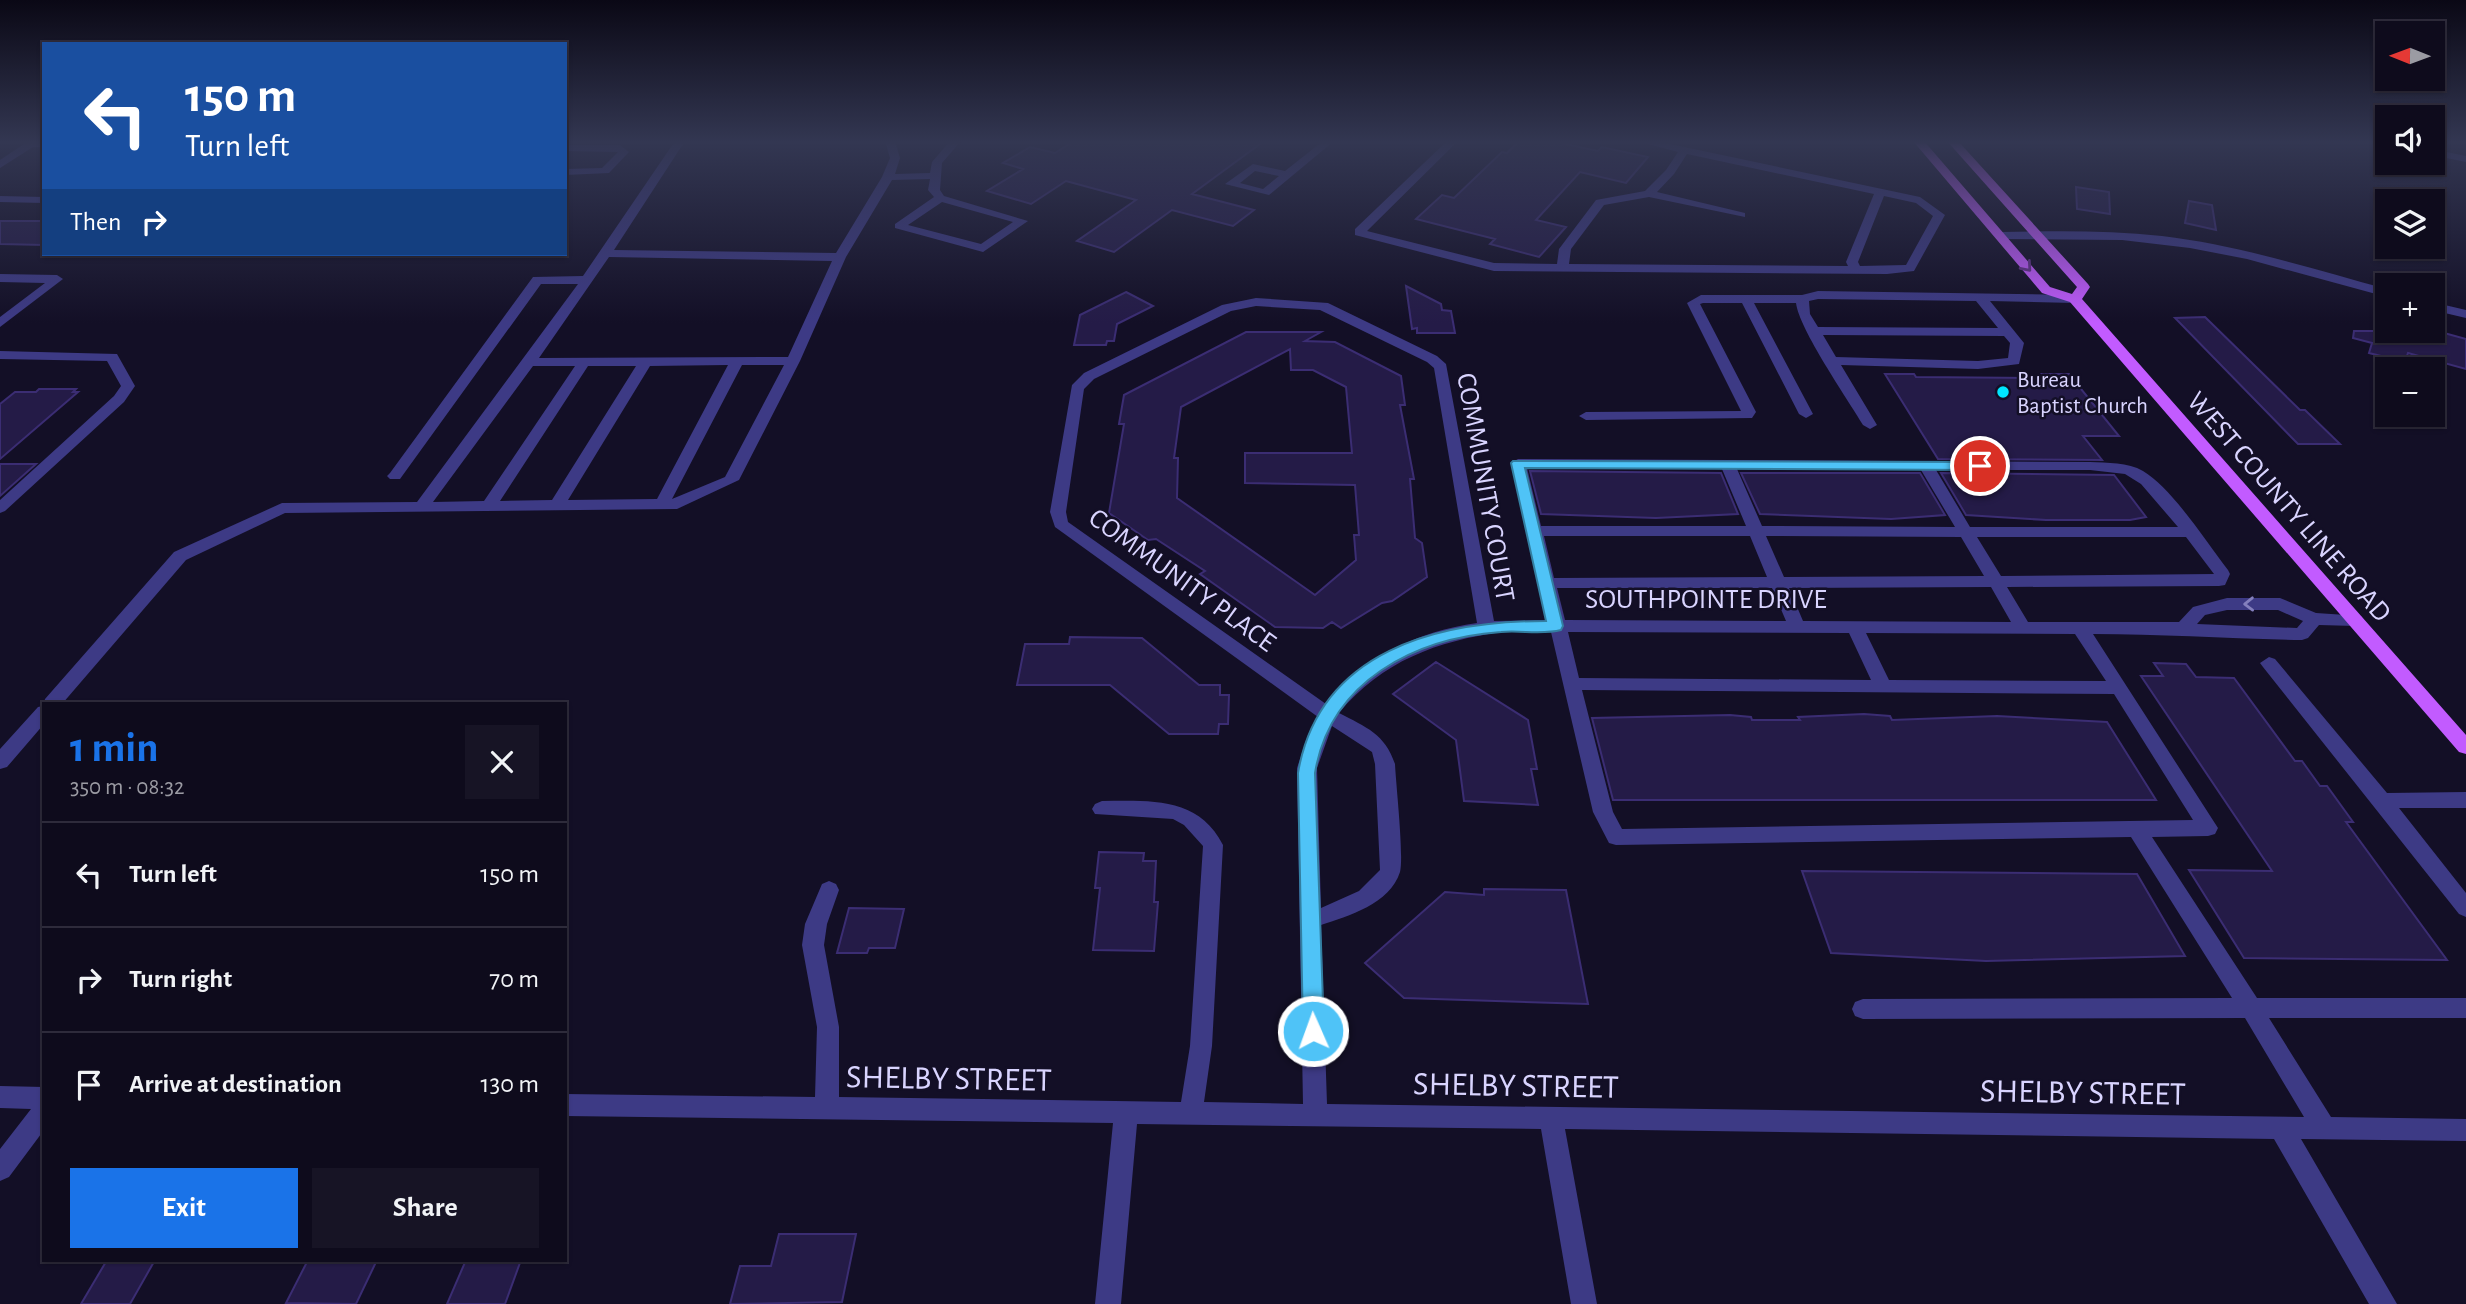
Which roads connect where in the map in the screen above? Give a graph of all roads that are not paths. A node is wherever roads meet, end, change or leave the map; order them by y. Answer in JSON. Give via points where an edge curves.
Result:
{"nodes":[{"id":1,"x":640,"y":202,"type":"edge"},
{"id":2,"x":873,"y":202,"type":"edge"},
{"id":3,"x":934,"y":202,"type":"edge"},
{"id":4,"x":954,"y":202,"type":"edge"},
{"id":5,"x":1390,"y":202,"type":"edge"},
{"id":6,"x":1601,"y":202,"type":"edge"},
{"id":7,"x":1683,"y":202,"type":"edge"},
{"id":8,"x":1876,"y":202,"type":"edge"},
{"id":9,"x":1922,"y":202,"type":"edge"},
{"id":10,"x":1971,"y":202,"type":"edge"},
{"id":11,"x":2007,"y":202,"type":"edge"},
{"id":12,"x":1741,"y":215,"type":"dead end"},
{"id":13,"x":2037,"y":235,"type":"junction"},
{"id":14,"x":2000,"y":236,"type":"junction"},
{"id":15,"x":606,"y":253,"type":"junction"},
{"id":16,"x":841,"y":257,"type":"junction"},
{"id":17,"x":1563,"y":267,"type":"junction"},
{"id":18,"x":1856,"y":270,"type":"junction"},
{"id":19,"x":0,"y":278,"type":"edge"},
{"id":20,"x":586,"y":280,"type":"junction"},
{"id":21,"x":2375,"y":290,"type":"edge"},
{"id":22,"x":1980,"y":298,"type":"junction"},
{"id":23,"x":1746,"y":299,"type":"junction"},
{"id":24,"x":1802,"y":299,"type":"junction"},
{"id":25,"x":2075,"y":299,"type":"junction"},
{"id":26,"x":1319,"y":304,"type":"joint"},
{"id":27,"x":2445,"y":309,"type":"edge"},
{"id":28,"x":2466,"y":314,"type":"edge"},
{"id":29,"x":0,"y":323,"type":"edge"},
{"id":30,"x":1814,"y":331,"type":"junction"},
{"id":31,"x":2008,"y":332,"type":"junction"},
{"id":32,"x":0,"y":355,"type":"edge"},
{"id":33,"x":737,"y":361,"type":"junction"},
{"id":34,"x":793,"y":361,"type":"junction"},
{"id":35,"x":1832,"y":361,"type":"junction"},
{"id":36,"x":529,"y":362,"type":"junction"},
{"id":37,"x":584,"y":362,"type":"junction"},
{"id":38,"x":645,"y":362,"type":"junction"},
{"id":39,"x":1806,"y":414,"type":"dead end"},
{"id":40,"x":1586,"y":416,"type":"dead end"},
{"id":41,"x":1870,"y":425,"type":"dead end"},
{"id":42,"x":1728,"y":465,"type":"junction"},
{"id":43,"x":1926,"y":466,"type":"junction"},
{"id":44,"x":395,"y":476,"type":"dead end"},
{"id":45,"x":663,"y":504,"type":"junction"},
{"id":46,"x":557,"y":505,"type":"junction"},
{"id":47,"x":422,"y":506,"type":"junction"},
{"id":48,"x":489,"y":506,"type":"junction"},
{"id":49,"x":0,"y":508,"type":"edge"},
{"id":50,"x":1758,"y":530,"type":"junction"},
{"id":51,"x":1534,"y":531,"type":"junction"},
{"id":52,"x":2190,"y":532,"type":"junction"},
{"id":53,"x":1966,"y":533,"type":"junction"},
{"id":54,"x":1780,"y":582,"type":"junction"},
{"id":55,"x":1995,"y":582,"type":"junction"},
{"id":56,"x":1545,"y":583,"type":"junction"},
{"id":57,"x":2314,"y":619,"type":"junction"},
{"id":58,"x":2355,"y":620,"type":"junction"},
{"id":59,"x":1555,"y":626,"type":"junction"},
{"id":60,"x":1797,"y":626,"type":"junction"},
{"id":61,"x":1486,"y":627,"type":"junction"},
{"id":62,"x":1856,"y":627,"type":"junction"},
{"id":63,"x":2023,"y":627,"type":"junction"},
{"id":64,"x":2080,"y":627,"type":"junction"},
{"id":65,"x":2183,"y":628,"type":"junction"},
{"id":66,"x":2269,"y":663,"type":"dead end"},
{"id":67,"x":1570,"y":684,"type":"junction"},
{"id":68,"x":1883,"y":686,"type":"junction"},
{"id":69,"x":2119,"y":688,"type":"junction"},
{"id":70,"x":53,"y":702,"type":"edge"},
{"id":71,"x":42,"y":714,"type":"edge"},
{"id":72,"x":1328,"y":715,"type":"junction"},
{"id":73,"x":2466,"y":747,"type":"edge"},
{"id":74,"x":0,"y":762,"type":"edge"},
{"id":75,"x":2466,"y":800,"type":"edge"},
{"id":76,"x":2382,"y":801,"type":"junction"},
{"id":77,"x":1102,"y":809,"type":"dead end"},
{"id":78,"x":2136,"y":829,"type":"junction"},
{"id":79,"x":829,"y":890,"type":"dead end"},
{"id":80,"x":2466,"y":908,"type":"edge"},
{"id":81,"x":1310,"y":920,"type":"junction"},
{"id":82,"x":2251,"y":1008,"type":"junction"},
{"id":83,"x":2466,"y":1008,"type":"edge"},
{"id":84,"x":1863,"y":1009,"type":"dead end"},
{"id":85,"x":0,"y":1097,"type":"edge"},
{"id":86,"x":42,"y":1098,"type":"edge"},
{"id":87,"x":567,"y":1105,"type":"edge"},
{"id":88,"x":827,"y":1109,"type":"junction"},
{"id":89,"x":42,"y":1113,"type":"edge"},
{"id":90,"x":1126,"y":1113,"type":"junction"},
{"id":91,"x":1191,"y":1113,"type":"junction"},
{"id":92,"x":1315,"y":1115,"type":"junction"},
{"id":93,"x":1551,"y":1118,"type":"junction"},
{"id":94,"x":2280,"y":1127,"type":"junction"},
{"id":95,"x":2324,"y":1128,"type":"junction"},
{"id":96,"x":2464,"y":1133,"type":"edge"},
{"id":97,"x":0,"y":1169,"type":"edge"},
{"id":98,"x":1108,"y":1304,"type":"edge"},
{"id":99,"x":1584,"y":1304,"type":"edge"},
{"id":100,"x":2384,"y":1304,"type":"edge"}],
"edges":[{"from":1,"to":15,"type":"street"},
{"from":2,"to":16,"type":"street"},
{"from":3,"to":4,"type":"street","via":[[899,226],[983,248],[1022,221]]},
{"from":5,"to":17,"type":"street","via":[[1359,232],[1494,267]]},
{"from":6,"to":17,"type":"street","via":[[1565,249]]},
{"from":7,"to":12,"type":"street"},
{"from":8,"to":18,"type":"street","via":[[1852,262]]},
{"from":9,"to":18,"type":"street","via":[[1939,215],[1910,268]]},
{"from":10,"to":14,"type":"main road","name":"WEST COUNTY LINE ROAD"},
{"from":11,"to":13,"type":"main road"},
{"from":13,"to":14,"type":"street"},
{"from":13,"to":21,"type":"street","via":[[2195,245]]},
{"from":13,"to":25,"type":"main road","via":[[2084,287]]},
{"from":14,"to":25,"type":"main road","name":"WEST COUNTY LINE ROAD","one_way":true,"via":[[2046,290]]},
{"from":15,"to":16,"type":"street"},
{"from":15,"to":20,"type":"street"},
{"from":16,"to":34,"type":"street"},
{"from":17,"to":18,"type":"street"},
{"from":19,"to":29,"type":"street","via":[[57,279]]},
{"from":20,"to":36,"type":"street"},
{"from":20,"to":44,"type":"street","via":[[537,279]]},
{"from":22,"to":24,"type":"street","via":[[1818,295]]},
{"from":22,"to":25,"type":"street"},
{"from":22,"to":31,"type":"street"},
{"from":23,"to":24,"type":"street"},
{"from":23,"to":39,"type":"street"},
{"from":23,"to":40,"type":"street","via":[[1693,303],[1747,415]]},
{"from":24,"to":30,"type":"street"},
{"from":25,"to":58,"type":"main road","name":"WEST COUNTY LINE ROAD"},
{"from":26,"to":61,"type":"street","name":"COMMUNITY COURT","via":[[1432,359],[1441,368]]},
{"from":26,"to":72,"type":"street","name":"COMMUNITY PLACE","via":[[1233,306],[1089,376],[1077,388],[1058,512],[1067,530]]},
{"from":27,"to":28,"type":"street"},
{"from":30,"to":31,"type":"street"},
{"from":30,"to":35,"type":"street"},
{"from":31,"to":35,"type":"street","via":[[2017,343],[2014,361],[1978,365]]},
{"from":32,"to":49,"type":"street","via":[[113,357],[128,386]]},
{"from":33,"to":34,"type":"street"},
{"from":33,"to":38,"type":"street"},
{"from":33,"to":45,"type":"street"},
{"from":34,"to":45,"type":"street","via":[[731,480],[677,504]]},
{"from":35,"to":41,"type":"street"},
{"from":36,"to":37,"type":"street"},
{"from":36,"to":47,"type":"street"},
{"from":37,"to":38,"type":"street"},
{"from":37,"to":48,"type":"street"},
{"from":38,"to":46,"type":"street"},
{"from":42,"to":43,"type":"street"},
{"from":42,"to":50,"type":"street"},
{"from":42,"to":51,"type":"street","via":[[1518,463]]},
{"from":43,"to":52,"type":"street","via":[[2120,469],[2139,474]]},
{"from":43,"to":53,"type":"street"},
{"from":45,"to":46,"type":"street"},
{"from":46,"to":48,"type":"street"},
{"from":47,"to":48,"type":"street"},
{"from":47,"to":70,"type":"street","via":[[282,508],[180,556]]},
{"from":50,"to":51,"type":"street"},
{"from":50,"to":53,"type":"street"},
{"from":50,"to":54,"type":"street"},
{"from":51,"to":56,"type":"street"},
{"from":52,"to":53,"type":"street"},
{"from":52,"to":55,"type":"street","via":[[2222,574],[2219,581]]},
{"from":53,"to":55,"type":"street"},
{"from":54,"to":55,"type":"street"},
{"from":54,"to":56,"type":"street"},
{"from":54,"to":60,"type":"street"},
{"from":55,"to":63,"type":"street"},
{"from":56,"to":59,"type":"street"},
{"from":57,"to":58,"type":"street","name":"SOUTHPOINTE DRIVE"},
{"from":57,"to":65,"type":"street","name":"SOUTHPOINTE DRIVE","via":[[2302,634]]},
{"from":57,"to":65,"type":"street","name":"SOUTHPOINTE DRIVE","one_way":true,"via":[[2280,604],[2227,604],[2199,611]]},
{"from":58,"to":73,"type":"main road","name":"WEST COUNTY LINE ROAD"},
{"from":59,"to":60,"type":"street","name":"SOUTHPOINTE DRIVE"},
{"from":59,"to":61,"type":"street","name":"SOUTHPOINTE DRIVE"},
{"from":59,"to":67,"type":"street"},
{"from":60,"to":62,"type":"street","name":"SOUTHPOINTE DRIVE"},
{"from":61,"to":72,"type":"street","name":"SOUTHPOINTE DRIVE","via":[[1426,640],[1386,658],[1348,688]]},
{"from":62,"to":63,"type":"street","name":"SOUTHPOINTE DRIVE"},
{"from":62,"to":68,"type":"street"},
{"from":63,"to":64,"type":"street","name":"SOUTHPOINTE DRIVE"},
{"from":64,"to":65,"type":"street","name":"SOUTHPOINTE DRIVE"},
{"from":64,"to":69,"type":"street"},
{"from":66,"to":76,"type":"street"},
{"from":67,"to":68,"type":"street"},
{"from":67,"to":78,"type":"street","via":[[1603,812],[1616,837]]},
{"from":68,"to":69,"type":"street"},
{"from":69,"to":78,"type":"street","via":[[2208,828]]},
{"from":71,"to":74,"type":"street"},
{"from":72,"to":81,"type":"street","name":"SOUTHPOINTE DRIVE","via":[[1311,748],[1307,768]]},
{"from":72,"to":81,"type":"street","name":"COMMUNITY PLACE","via":[[1380,748],[1385,764],[1390,871],[1382,886],[1353,905]]},
{"from":75,"to":76,"type":"street"},
{"from":76,"to":80,"type":"street"},
{"from":77,"to":91,"type":"street","via":[[1178,811],[1200,824],[1213,845],[1201,1045]]},
{"from":78,"to":82,"type":"street"},
{"from":79,"to":88,"type":"street","via":[[813,945],[828,1027]]},
{"from":81,"to":92,"type":"street","name":"SOUTHPOINTE DRIVE"},
{"from":82,"to":83,"type":"street"},
{"from":82,"to":84,"type":"street"},
{"from":82,"to":95,"type":"street"},
{"from":85,"to":86,"type":"street"},
{"from":87,"to":88,"type":"street","name":"SHELBY STREET"},
{"from":88,"to":90,"type":"street","name":"SHELBY STREET"},
{"from":89,"to":97,"type":"street"},
{"from":90,"to":91,"type":"street","name":"SHELBY STREET"},
{"from":90,"to":98,"type":"street"},
{"from":91,"to":92,"type":"street","name":"SHELBY STREET"},
{"from":92,"to":93,"type":"street","name":"SHELBY STREET"},
{"from":93,"to":94,"type":"street","name":"SHELBY STREET"},
{"from":93,"to":99,"type":"street"},
{"from":94,"to":95,"type":"street","name":"SHELBY STREET"},
{"from":94,"to":100,"type":"street"},
{"from":95,"to":96,"type":"street","name":"SHELBY STREET"}]}
